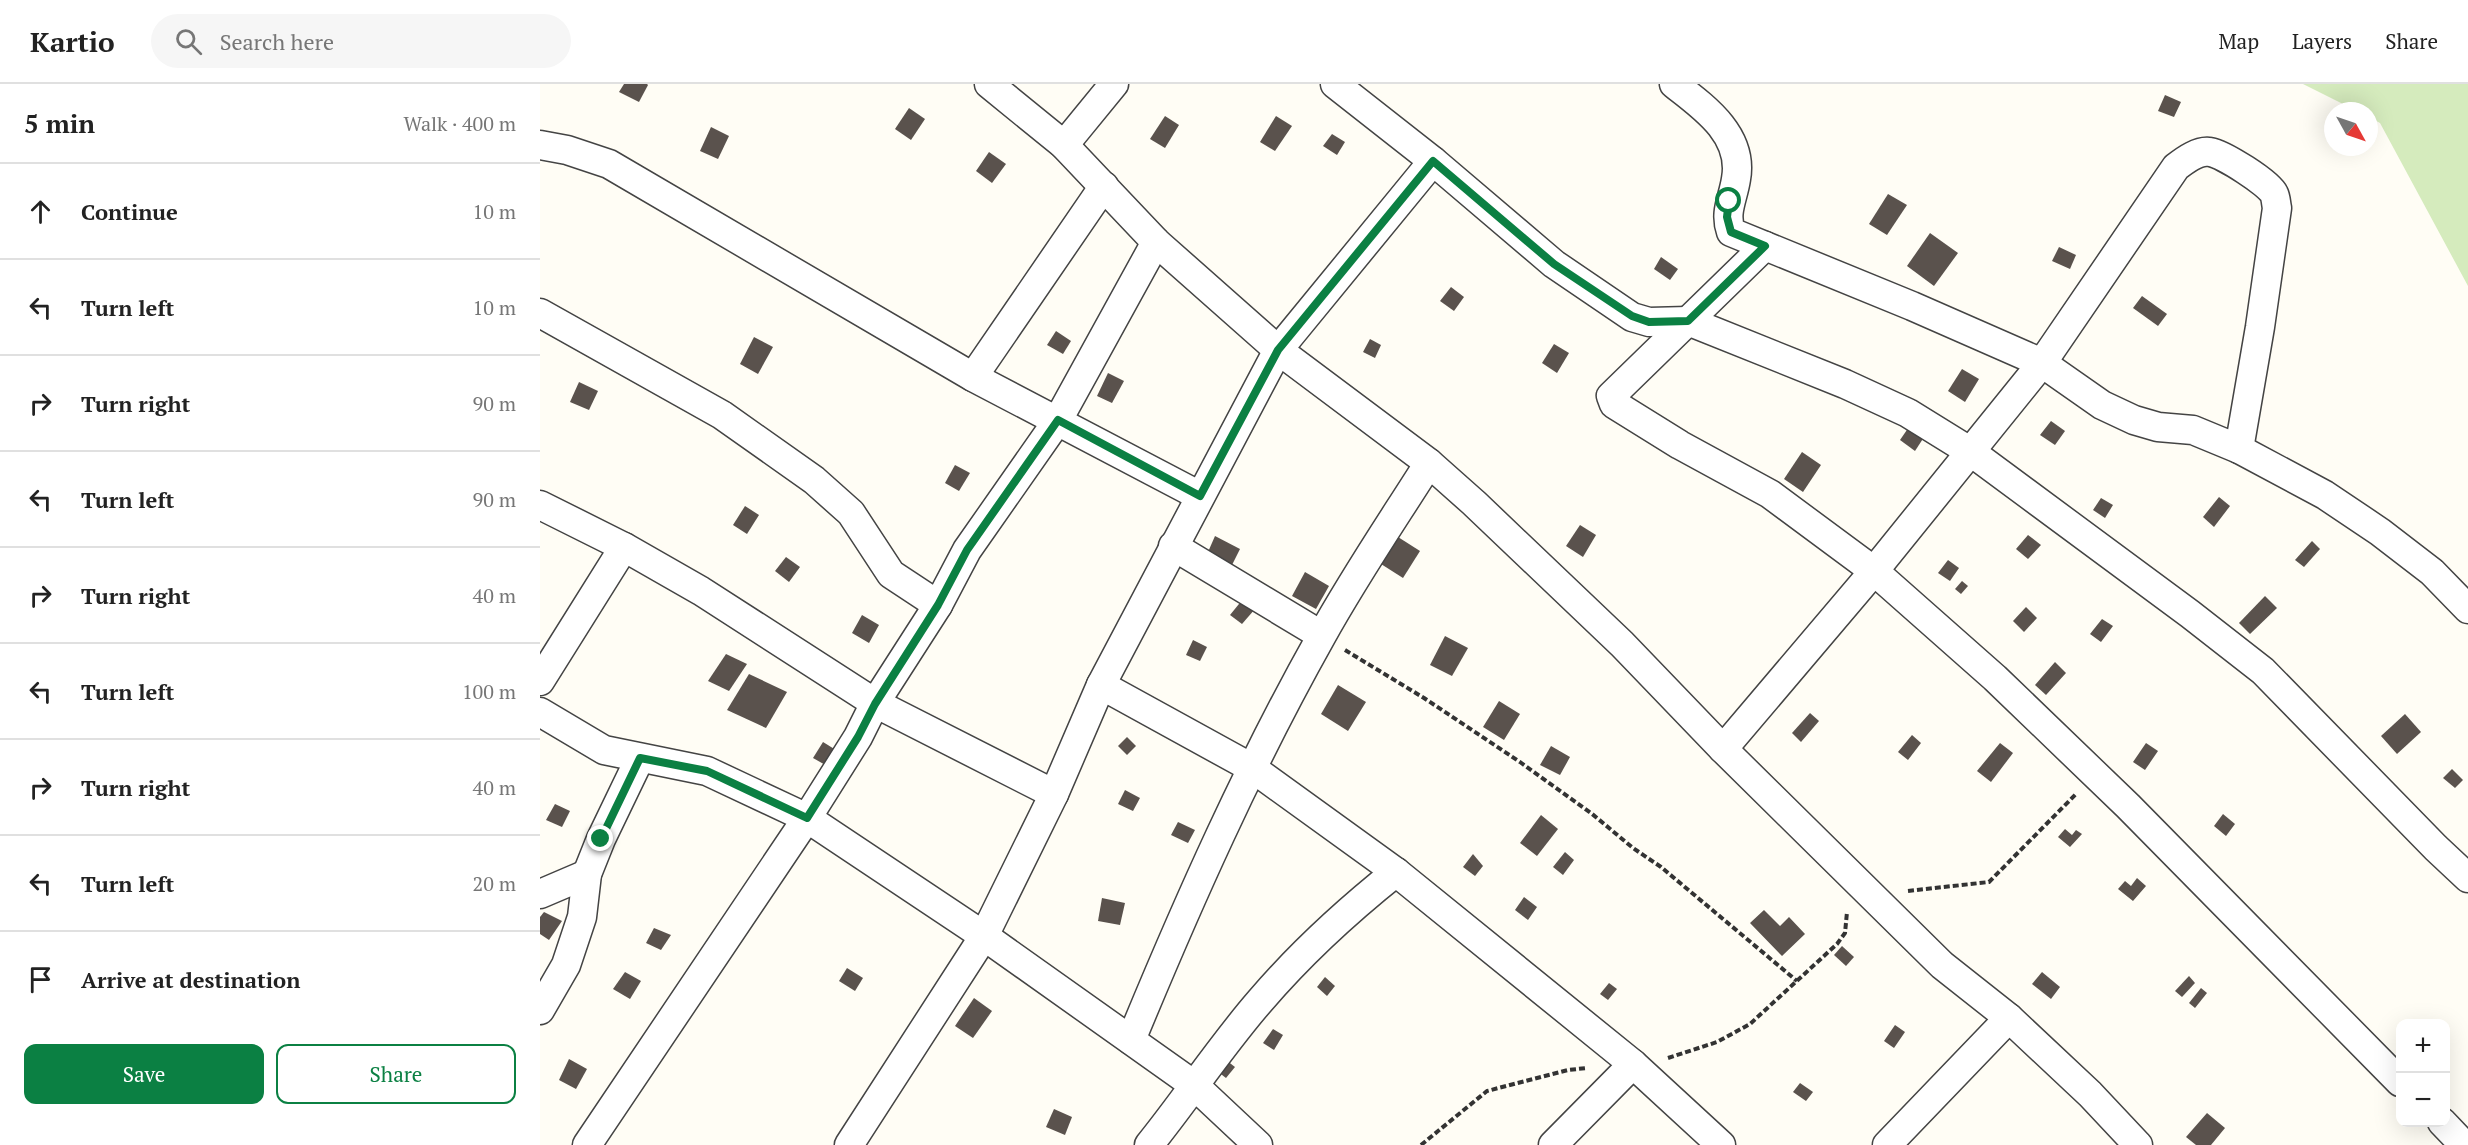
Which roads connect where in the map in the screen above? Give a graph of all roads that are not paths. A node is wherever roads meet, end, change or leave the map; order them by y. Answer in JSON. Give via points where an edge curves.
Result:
{"nodes":[{"id":1,"x":989,"y":84,"type":"edge"},
{"id":2,"x":1114,"y":84,"type":"edge"},
{"id":3,"x":1335,"y":84,"type":"edge"},
{"id":4,"x":1674,"y":84,"type":"edge"},
{"id":5,"x":1064,"y":145,"type":"junction"},
{"id":6,"x":540,"y":146,"type":"edge"},
{"id":7,"x":1433,"y":161,"type":"junction"},
{"id":8,"x":1104,"y":186,"type":"junction"},
{"id":9,"x":1156,"y":242,"type":"junction"},
{"id":10,"x":1765,"y":246,"type":"junction"},
{"id":11,"x":540,"y":313,"type":"edge"},
{"id":12,"x":1688,"y":321,"type":"junction"},
{"id":13,"x":1278,"y":350,"type":"junction"},
{"id":14,"x":2042,"y":363,"type":"junction"},
{"id":15,"x":973,"y":376,"type":"junction"},
{"id":16,"x":1058,"y":420,"type":"junction"},
{"id":17,"x":2239,"y":449,"type":"junction"},
{"id":18,"x":1971,"y":452,"type":"junction"},
{"id":19,"x":1429,"y":463,"type":"junction"},
{"id":20,"x":1200,"y":496,"type":"junction"},
{"id":21,"x":540,"y":505,"type":"edge"},
{"id":22,"x":1173,"y":546,"type":"junction"},
{"id":23,"x":624,"y":547,"type":"junction"},
{"id":24,"x":1874,"y":571,"type":"junction"},
{"id":25,"x":938,"y":605,"type":"junction"},
{"id":26,"x":2468,"y":609,"type":"edge"},
{"id":27,"x":1321,"y":635,"type":"junction"},
{"id":28,"x":540,"y":681,"type":"edge"},
{"id":29,"x":1101,"y":685,"type":"junction"},
{"id":30,"x":875,"y":704,"type":"junction"},
{"id":31,"x":540,"y":712,"type":"edge"},
{"id":32,"x":1723,"y":749,"type":"junction"},
{"id":33,"x":640,"y":758,"type":"junction"},
{"id":34,"x":1252,"y":768,"type":"junction"},
{"id":35,"x":1054,"y":794,"type":"junction"},
{"id":36,"x":807,"y":818,"type":"junction"},
{"id":37,"x":1396,"y":872,"type":"junction"},
{"id":38,"x":586,"y":874,"type":"junction"},
{"id":39,"x":2468,"y":878,"type":"edge"},
{"id":40,"x":540,"y":894,"type":"edge"},
{"id":41,"x":984,"y":936,"type":"junction"},
{"id":42,"x":540,"y":1010,"type":"edge"},
{"id":43,"x":2009,"y":1018,"type":"junction"},
{"id":44,"x":1131,"y":1040,"type":"junction"},
{"id":45,"x":1633,"y":1064,"type":"junction"},
{"id":46,"x":2396,"y":1078,"type":"edge"},
{"id":47,"x":1194,"y":1085,"type":"junction"},
{"id":48,"x":2447,"y":1127,"type":"edge"},
{"id":49,"x":587,"y":1145,"type":"edge"},
{"id":50,"x":849,"y":1145,"type":"edge"},
{"id":51,"x":1149,"y":1145,"type":"edge"},
{"id":52,"x":1258,"y":1145,"type":"edge"},
{"id":53,"x":1553,"y":1145,"type":"edge"},
{"id":54,"x":1721,"y":1145,"type":"edge"},
{"id":55,"x":1887,"y":1145,"type":"edge"},
{"id":56,"x":2138,"y":1145,"type":"edge"},
{"id":57,"x":2464,"y":1145,"type":"edge"}],
"edges":[{"from":1,"to":5,"type":"street"},
{"from":2,"to":5,"type":"street"},
{"from":3,"to":7,"type":"street"},
{"from":4,"to":10,"type":"street","via":[[1712,114],[1732,142],[1736,178],[1727,217],[1731,232]]},
{"from":5,"to":8,"type":"street"},
{"from":6,"to":15,"type":"street","via":[[557,147],[609,164]]},
{"from":7,"to":12,"type":"street","via":[[1554,264],[1632,316],[1649,322]]},
{"from":7,"to":13,"type":"street"},
{"from":8,"to":9,"type":"street"},
{"from":8,"to":15,"type":"street"},
{"from":9,"to":13,"type":"street"},
{"from":9,"to":16,"type":"street"},
{"from":10,"to":12,"type":"street"},
{"from":10,"to":14,"type":"street"},
{"from":11,"to":25,"type":"street","via":[[722,415],[814,480],[851,513],[891,574]]},
{"from":12,"to":18,"type":"street","via":[[1908,413]]},
{"from":12,"to":24,"type":"street","via":[[1611,396],[1614,404],[1770,494]]},
{"from":13,"to":19,"type":"street"},
{"from":13,"to":20,"type":"street"},
{"from":14,"to":17,"type":"street","via":[[2102,405],[2134,420],[2193,430]]},
{"from":14,"to":17,"type":"street","via":[[2176,167],[2189,157],[2209,151],[2274,192],[2277,208]]},
{"from":14,"to":18,"type":"street"},
{"from":15,"to":16,"type":"street"},
{"from":16,"to":20,"type":"street"},
{"from":16,"to":25,"type":"street","via":[[967,550]]},
{"from":17,"to":26,"type":"street","via":[[2325,495],[2380,532],[2432,572]]},
{"from":18,"to":24,"type":"street"},
{"from":18,"to":39,"type":"street","via":[[2263,671]]},
{"from":19,"to":27,"type":"street"},
{"from":19,"to":32,"type":"street","via":[[1590,613]]},
{"from":20,"to":22,"type":"street"},
{"from":21,"to":23,"type":"street"},
{"from":22,"to":27,"type":"street"},
{"from":22,"to":29,"type":"street"},
{"from":23,"to":28,"type":"street"},
{"from":23,"to":30,"type":"street","via":[[701,591]]},
{"from":24,"to":32,"type":"street"},
{"from":24,"to":46,"type":"street","via":[[1995,678],[2095,774]]},
{"from":25,"to":30,"type":"street"},
{"from":27,"to":34,"type":"street"},
{"from":29,"to":34,"type":"street"},
{"from":29,"to":35,"type":"street"},
{"from":30,"to":35,"type":"street"},
{"from":30,"to":36,"type":"street"},
{"from":31,"to":33,"type":"street","via":[[604,750]]},
{"from":32,"to":43,"type":"street","via":[[1942,965]]},
{"from":33,"to":36,"type":"street","via":[[707,771]]},
{"from":33,"to":38,"type":"street"},
{"from":34,"to":37,"type":"street"},
{"from":34,"to":44,"type":"street","via":[[1182,917]]},
{"from":35,"to":41,"type":"street"},
{"from":36,"to":41,"type":"street"},
{"from":36,"to":49,"type":"street"},
{"from":37,"to":45,"type":"street"},
{"from":37,"to":47,"type":"street","via":[[1292,964]]},
{"from":38,"to":40,"type":"street"},
{"from":38,"to":42,"type":"street","via":[[582,917],[566,965]]},
{"from":41,"to":44,"type":"street"},
{"from":41,"to":50,"type":"street"},
{"from":43,"to":55,"type":"street"},
{"from":43,"to":56,"type":"street"},
{"from":44,"to":47,"type":"street"},
{"from":45,"to":53,"type":"street"},
{"from":45,"to":54,"type":"street"},
{"from":47,"to":51,"type":"street"},
{"from":47,"to":52,"type":"street"},
{"from":48,"to":57,"type":"street"}]}
